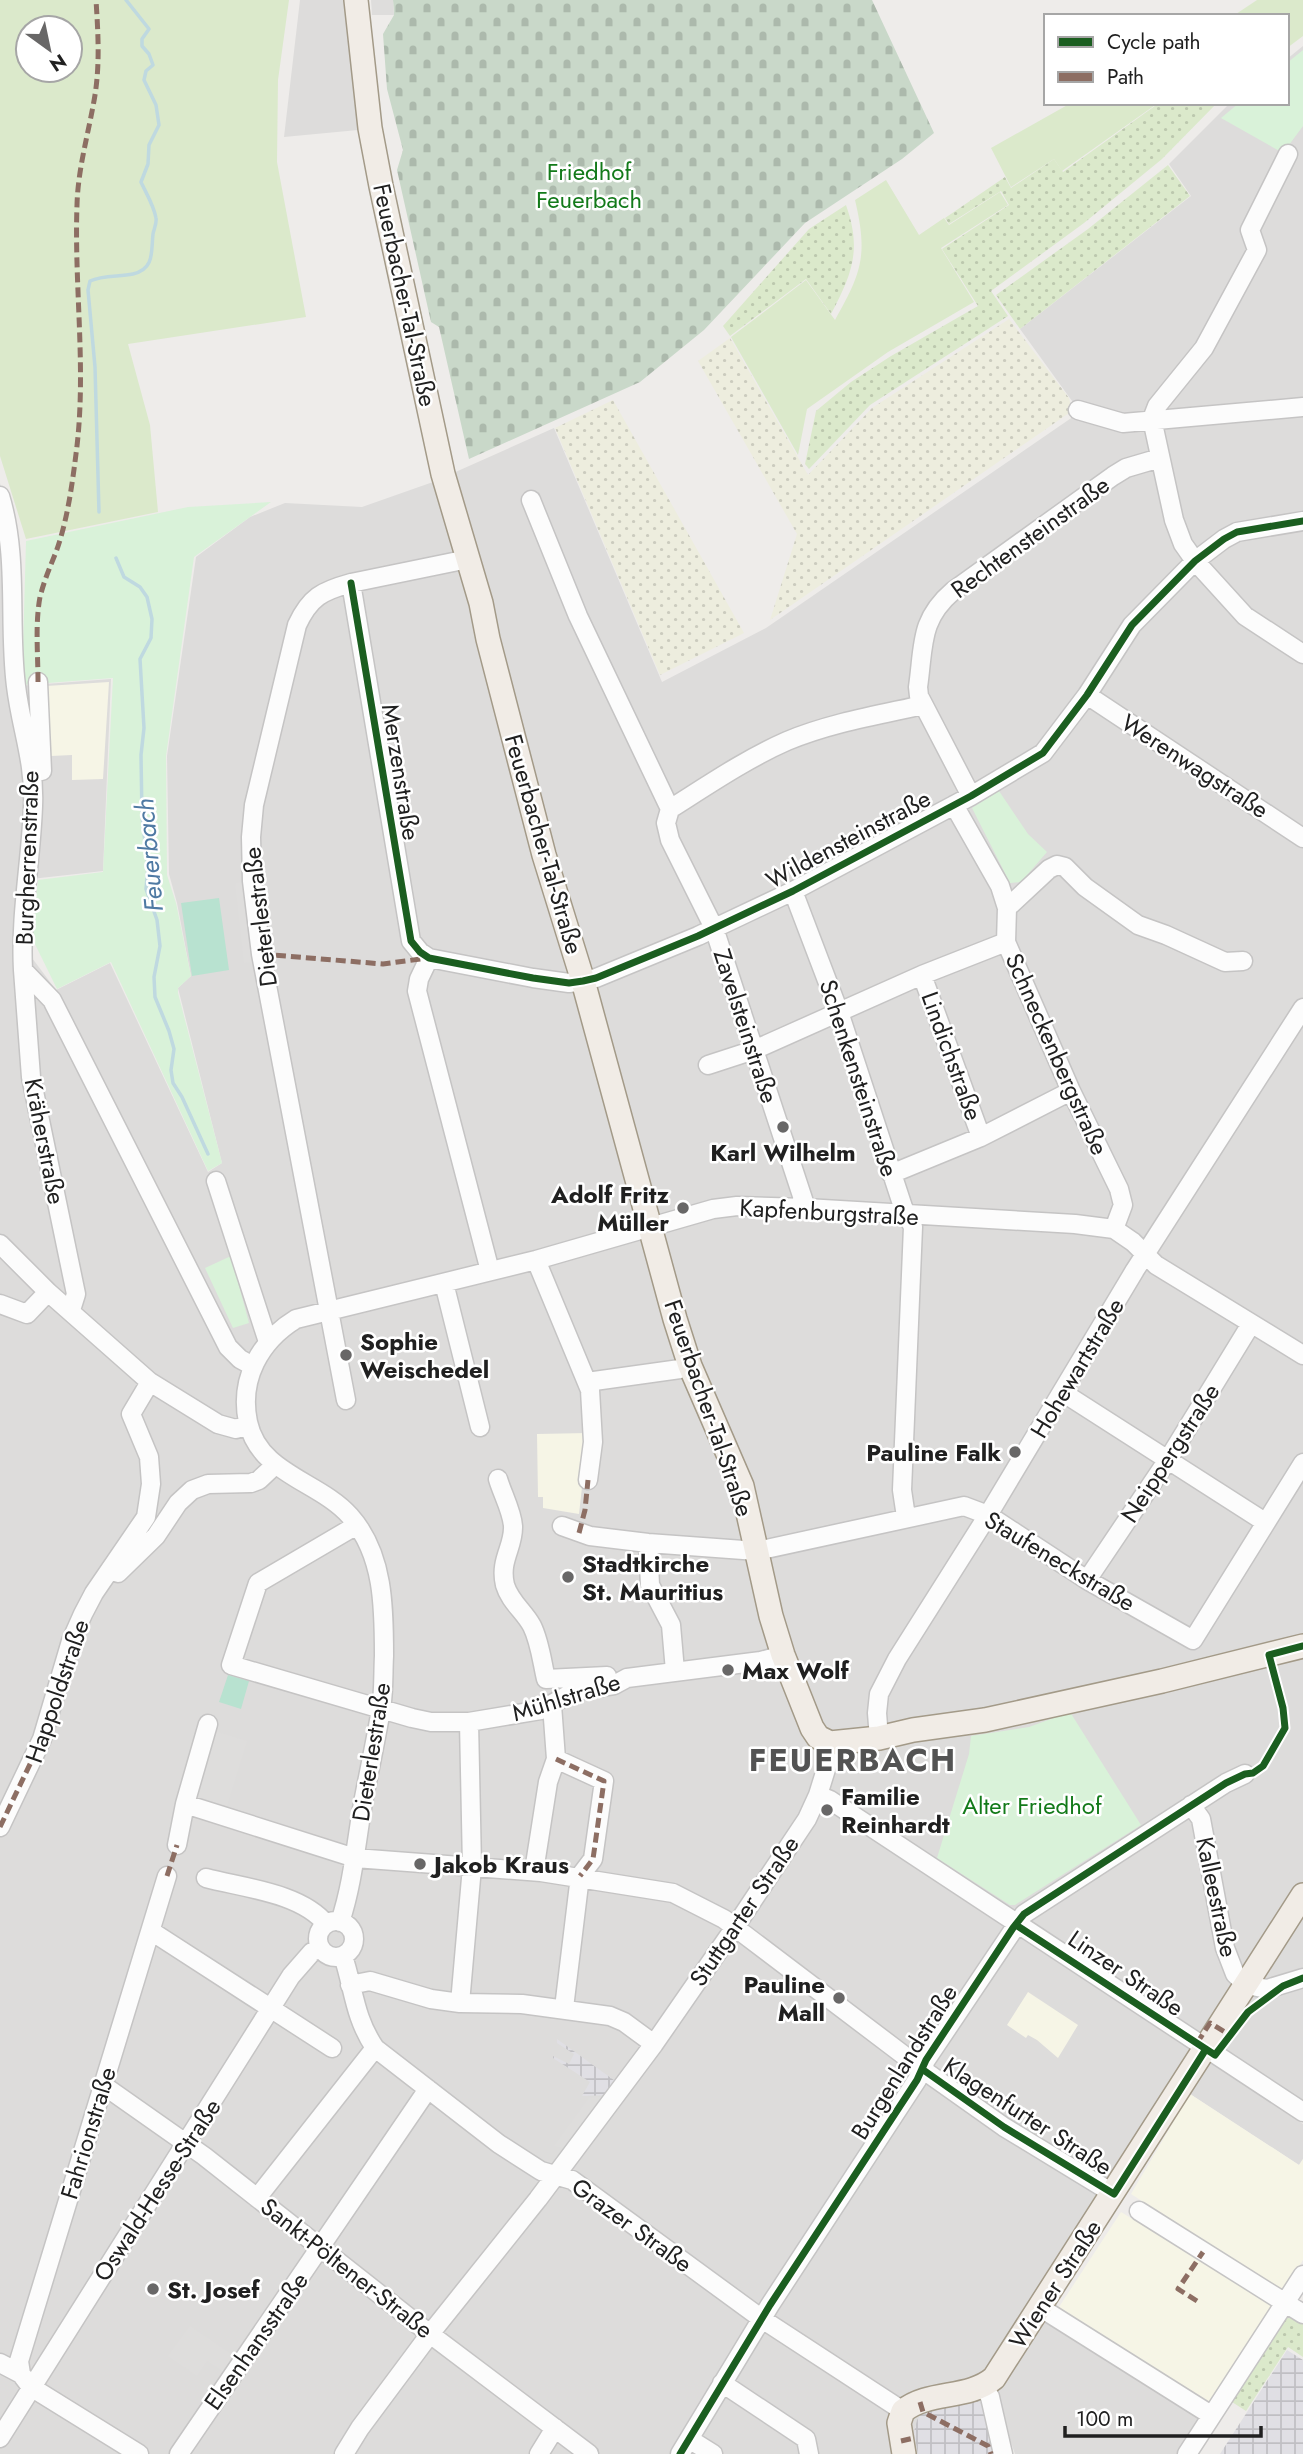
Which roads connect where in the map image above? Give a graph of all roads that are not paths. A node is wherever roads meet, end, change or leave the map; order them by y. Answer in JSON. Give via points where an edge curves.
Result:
{"nodes":[{"id":1,"x":356,"y":0,"type":"edge"},
{"id":2,"x":1288,"y":154,"type":"dead end"},
{"id":3,"x":1303,"y":407,"type":"edge"},
{"id":4,"x":1078,"y":410,"type":"dead end"},
{"id":5,"x":1152,"y":419,"type":"junction"},
{"id":6,"x":1160,"y":458,"type":"junction"},
{"id":7,"x":0,"y":496,"type":"edge"},
{"id":8,"x":531,"y":500,"type":"dead end"},
{"id":9,"x":1303,"y":521,"type":"edge"},
{"id":10,"x":468,"y":559,"type":"junction"},
{"id":11,"x":1195,"y":561,"type":"junction"},
{"id":12,"x":351,"y":583,"type":"junction"},
{"id":13,"x":1303,"y":654,"type":"edge"},
{"id":14,"x":38,"y":682,"type":"dead end"},
{"id":15,"x":1087,"y":695,"type":"junction"},
{"id":16,"x":923,"y":705,"type":"junction"},
{"id":17,"x":971,"y":796,"type":"junction"},
{"id":18,"x":954,"y":805,"type":"junction"},
{"id":19,"x":33,"y":807,"type":"junction"},
{"id":20,"x":670,"y":809,"type":"junction"},
{"id":21,"x":1303,"y":838,"type":"edge"},
{"id":22,"x":793,"y":891,"type":"junction"},
{"id":23,"x":1007,"y":908,"type":"junction"},
{"id":24,"x":714,"y":928,"type":"junction"},
{"id":25,"x":1006,"y":942,"type":"junction"},
{"id":26,"x":429,"y":958,"type":"junction"},
{"id":27,"x":1243,"y":961,"type":"dead end"},
{"id":28,"x":23,"y":971,"type":"junction"},
{"id":29,"x":922,"y":975,"type":"junction"},
{"id":30,"x":583,"y":981,"type":"junction"},
{"id":31,"x":1303,"y":1008,"type":"edge"},
{"id":32,"x":839,"y":1012,"type":"junction"},
{"id":33,"x":754,"y":1050,"type":"junction"},
{"id":34,"x":708,"y":1065,"type":"dead end"},
{"id":35,"x":1071,"y":1091,"type":"junction"},
{"id":36,"x":981,"y":1137,"type":"junction"},
{"id":37,"x":891,"y":1174,"type":"junction"},
{"id":38,"x":216,"y":1181,"type":"dead end"},
{"id":39,"x":806,"y":1208,"type":"junction"},
{"id":40,"x":906,"y":1215,"type":"junction"},
{"id":41,"x":651,"y":1227,"type":"junction"},
{"id":42,"x":1114,"y":1229,"type":"junction"},
{"id":43,"x":0,"y":1244,"type":"edge"},
{"id":44,"x":1146,"y":1254,"type":"junction"},
{"id":45,"x":536,"y":1260,"type":"junction"},
{"id":46,"x":490,"y":1271,"type":"junction"},
{"id":47,"x":444,"y":1283,"type":"junction"},
{"id":48,"x":48,"y":1292,"type":"junction"},
{"id":49,"x":0,"y":1304,"type":"edge"},
{"id":50,"x":71,"y":1310,"type":"junction"},
{"id":51,"x":328,"y":1310,"type":"junction"},
{"id":52,"x":1251,"y":1324,"type":"junction"},
{"id":53,"x":268,"y":1342,"type":"junction"},
{"id":54,"x":1303,"y":1355,"type":"edge"},
{"id":55,"x":253,"y":1366,"type":"junction"},
{"id":56,"x":690,"y":1366,"type":"junction"},
{"id":57,"x":149,"y":1382,"type":"junction"},
{"id":58,"x":587,"y":1382,"type":"junction"},
{"id":59,"x":1062,"y":1392,"type":"junction"},
{"id":60,"x":346,"y":1400,"type":"dead end"},
{"id":61,"x":248,"y":1424,"type":"junction"},
{"id":62,"x":480,"y":1427,"type":"dead end"},
{"id":63,"x":1168,"y":1458,"type":"junction"},
{"id":64,"x":1303,"y":1463,"type":"edge"},
{"id":65,"x":275,"y":1465,"type":"junction"},
{"id":66,"x":498,"y":1479,"type":"dead end"},
{"id":67,"x":588,"y":1480,"type":"dead end"},
{"id":68,"x":988,"y":1515,"type":"junction"},
{"id":69,"x":906,"y":1517,"type":"junction"},
{"id":70,"x":1265,"y":1522,"type":"junction"},
{"id":71,"x":358,"y":1525,"type":"junction"},
{"id":72,"x":562,"y":1526,"type":"dead end"},
{"id":73,"x":648,"y":1543,"type":"junction"},
{"id":74,"x":757,"y":1551,"type":"junction"},
{"id":75,"x":1087,"y":1580,"type":"junction"},
{"id":76,"x":94,"y":1593,"type":"junction"},
{"id":77,"x":1303,"y":1646,"type":"edge"},
{"id":78,"x":783,"y":1656,"type":"junction"},
{"id":79,"x":675,"y":1671,"type":"junction"},
{"id":80,"x":627,"y":1678,"type":"junction"},
{"id":81,"x":552,"y":1705,"type":"junction"},
{"id":82,"x":381,"y":1710,"type":"junction"},
{"id":83,"x":469,"y":1722,"type":"junction"},
{"id":84,"x":208,"y":1724,"type":"dead end"},
{"id":85,"x":879,"y":1738,"type":"junction"},
{"id":86,"x":830,"y":1743,"type":"junction"},
{"id":87,"x":556,"y":1759,"type":"junction"},
{"id":88,"x":1245,"y":1774,"type":"dead end"},
{"id":89,"x":818,"y":1795,"type":"junction"},
{"id":90,"x":185,"y":1804,"type":"junction"},
{"id":91,"x":1191,"y":1805,"type":"junction"},
{"id":92,"x":0,"y":1827,"type":"edge"},
{"id":93,"x":177,"y":1844,"type":"dead end"},
{"id":94,"x":355,"y":1858,"type":"junction"},
{"id":95,"x":472,"y":1867,"type":"junction"},
{"id":96,"x":534,"y":1871,"type":"junction"},
{"id":97,"x":167,"y":1876,"type":"dead end"},
{"id":98,"x":580,"y":1877,"type":"junction"},
{"id":99,"x":206,"y":1878,"type":"dead end"},
{"id":100,"x":1303,"y":1895,"type":"edge"},
{"id":101,"x":333,"y":1923,"type":"junction"},
{"id":102,"x":1016,"y":1925,"type":"junction"},
{"id":103,"x":735,"y":1927,"type":"junction"},
{"id":104,"x":151,"y":1931,"type":"junction"},
{"id":105,"x":320,"y":1948,"type":"junction"},
{"id":106,"x":343,"y":1955,"type":"junction"},
{"id":107,"x":1303,"y":1978,"type":"edge"},
{"id":108,"x":350,"y":1985,"type":"junction"},
{"id":109,"x":1247,"y":1985,"type":"junction"},
{"id":110,"x":460,"y":2003,"type":"junction"},
{"id":111,"x":272,"y":2008,"type":"junction"},
{"id":112,"x":564,"y":2008,"type":"junction"},
{"id":113,"x":654,"y":2044,"type":"junction"},
{"id":114,"x":332,"y":2048,"type":"dead end"},
{"id":115,"x":375,"y":2048,"type":"junction"},
{"id":116,"x":1206,"y":2049,"type":"junction"},
{"id":117,"x":922,"y":2069,"type":"junction"},
{"id":118,"x":103,"y":2085,"type":"junction"},
{"id":119,"x":428,"y":2089,"type":"junction"},
{"id":120,"x":1303,"y":2112,"type":"edge"},
{"id":121,"x":187,"y":2143,"type":"junction"},
{"id":122,"x":556,"y":2174,"type":"junction"},
{"id":123,"x":1114,"y":2194,"type":"junction"},
{"id":124,"x":257,"y":2198,"type":"junction"},
{"id":125,"x":1139,"y":2211,"type":"dead end"},
{"id":126,"x":321,"y":2247,"type":"junction"},
{"id":127,"x":1303,"y":2275,"type":"edge"},
{"id":128,"x":1285,"y":2303,"type":"junction"},
{"id":129,"x":1041,"y":2308,"type":"junction"},
{"id":130,"x":1303,"y":2314,"type":"edge"},
{"id":131,"x":762,"y":2319,"type":"junction"},
{"id":132,"x":430,"y":2334,"type":"junction"},
{"id":133,"x":0,"y":2363,"type":"edge"},
{"id":134,"x":26,"y":2381,"type":"junction"},
{"id":135,"x":722,"y":2383,"type":"junction"},
{"id":136,"x":984,"y":2387,"type":"junction"},
{"id":137,"x":903,"y":2411,"type":"junction"},
{"id":138,"x":1211,"y":2415,"type":"junction"},
{"id":139,"x":555,"y":2428,"type":"junction"},
{"id":140,"x":0,"y":2438,"type":"edge"},
{"id":141,"x":685,"y":2447,"type":"edge"},
{"id":142,"x":139,"y":2454,"type":"edge"},
{"id":143,"x":179,"y":2454,"type":"edge"},
{"id":144,"x":344,"y":2454,"type":"edge"},
{"id":145,"x":539,"y":2454,"type":"edge"},
{"id":146,"x":589,"y":2454,"type":"edge"},
{"id":147,"x":713,"y":2454,"type":"edge"},
{"id":148,"x":809,"y":2454,"type":"edge"},
{"id":149,"x":904,"y":2454,"type":"edge"},
{"id":150,"x":1003,"y":2454,"type":"edge"},
{"id":151,"x":1187,"y":2454,"type":"edge"}],
"edges":[{"from":1,"to":10,"type":"main road","name":"Feuerbacher-Tal-Straße","via":[[381,186],[443,474]]},
{"from":2,"to":5,"type":"street","via":[[1250,230],[1257,250],[1204,348],[1157,405]]},
{"from":3,"to":5,"type":"street"},
{"from":4,"to":5,"type":"street","via":[[1123,423]]},
{"from":5,"to":6,"type":"street"},
{"from":6,"to":11,"type":"street","via":[[1174,520]]},
{"from":6,"to":16,"type":"street","name":"Rechtensteinstraße","via":[[1113,476],[942,601],[927,624],[918,687]]},
{"from":7,"to":19,"type":"street","name":"Burgherrenstraße","via":[[9,533],[16,686],[33,772]]},
{"from":8,"to":20,"type":"street","name":"Zavelsteinstraße","via":[[578,616]]},
{"from":9,"to":11,"type":"street","name":"Wildensteinstraße","via":[[1237,533]]},
{"from":10,"to":12,"type":"street","name":"Dieterlestraße"},
{"from":10,"to":30,"type":"main road","name":"Feuerbacher-Tal-Straße","via":[[544,855]]},
{"from":11,"to":13,"type":"street","via":[[1245,616]]},
{"from":11,"to":15,"type":"street","name":"Wildensteinstraße","via":[[1132,625]]},
{"from":12,"to":26,"type":"street","name":"Merzenstraße","via":[[408,934]]},
{"from":12,"to":51,"type":"street","name":"Dieterlestraße","via":[[311,601],[297,625],[261,770],[251,837],[261,954]]},
{"from":14,"to":19,"type":"street","via":[[43,769],[41,793]]},
{"from":15,"to":17,"type":"street","name":"Wildensteinstraße","via":[[1043,753]]},
{"from":15,"to":21,"type":"street","name":"Werenwagstraße"},
{"from":16,"to":17,"type":"street","name":"Rechtensteinstraße"},
{"from":16,"to":20,"type":"street","via":[[787,741]]},
{"from":17,"to":18,"type":"street","name":"Wildensteinstraße"},
{"from":18,"to":22,"type":"street","name":"Wildensteinstraße"},
{"from":18,"to":23,"type":"street","name":"Schneckenbergstraße","via":[[1000,886]]},
{"from":19,"to":28,"type":"street","name":"Burgherrenstraße","via":[[21,936]]},
{"from":20,"to":24,"type":"street","name":"Zavelsteinstraße","via":[[666,823],[670,840]]},
{"from":22,"to":24,"type":"street","name":"Wildensteinstraße"},
{"from":22,"to":32,"type":"street","name":"Schenkensteinstraße"},
{"from":23,"to":25,"type":"street","name":"Schneckenbergstraße"},
{"from":23,"to":27,"type":"street","via":[[1049,869],[1065,867],[1138,925],[1225,962]]},
{"from":24,"to":30,"type":"street","name":"Wildensteinstraße"},
{"from":24,"to":33,"type":"street","name":"Zavelsteinstraße"},
{"from":25,"to":29,"type":"street"},
{"from":25,"to":35,"type":"street","name":"Schneckenbergstraße"},
{"from":26,"to":30,"type":"street","name":"Wildensteinstraße","via":[[533,978]]},
{"from":26,"to":46,"type":"street","via":[[418,991]]},
{"from":28,"to":50,"type":"street","name":"Kräherstraße","via":[[32,1077],[76,1294]]},
{"from":28,"to":55,"type":"street","name":"Burgherrenstraße","via":[[52,1000],[228,1347]]},
{"from":29,"to":32,"type":"street"},
{"from":29,"to":36,"type":"street","name":"Lindichstraße"},
{"from":30,"to":41,"type":"main road","name":"Feuerbacher-Tal-Straße"},
{"from":31,"to":44,"type":"street","name":"Hohewartstraße"},
{"from":32,"to":33,"type":"street"},
{"from":32,"to":37,"type":"street","name":"Schenkensteinstraße"},
{"from":33,"to":34,"type":"street"},
{"from":33,"to":39,"type":"street","name":"Zavelsteinstraße"},
{"from":35,"to":36,"type":"street"},
{"from":35,"to":42,"type":"street","name":"Schneckenbergstraße","via":[[1119,1189],[1123,1205]]},
{"from":36,"to":37,"type":"street"},
{"from":37,"to":40,"type":"street","name":"Schenkensteinstraße"},
{"from":38,"to":53,"type":"street"},
{"from":39,"to":40,"type":"street","name":"Kapfenburgstraße"},
{"from":39,"to":41,"type":"street","name":"Kapfenburgstraße","via":[[724,1208]]},
{"from":40,"to":42,"type":"street","name":"Kapfenburgstraße"},
{"from":40,"to":69,"type":"street","name":"Schenkensteinstraße","via":[[913,1227],[902,1490]]},
{"from":41,"to":45,"type":"street","name":"Kapfenburgstraße"},
{"from":41,"to":56,"type":"main road","name":"Feuerbacher-Tal-Straße"},
{"from":42,"to":44,"type":"street","name":"Kapfenburgstraße"},
{"from":43,"to":48,"type":"street"},
{"from":44,"to":52,"type":"street","name":"Kapfenburgstraße","via":[[1156,1265]]},
{"from":44,"to":59,"type":"street","name":"Hohewartstraße"},
{"from":45,"to":46,"type":"street","name":"Kapfenburgstraße"},
{"from":45,"to":58,"type":"street"},
{"from":46,"to":47,"type":"street","name":"Kapfenburgstraße"},
{"from":47,"to":51,"type":"street","name":"Kapfenburgstraße"},
{"from":47,"to":62,"type":"street"},
{"from":48,"to":49,"type":"street","via":[[27,1314]]},
{"from":48,"to":50,"type":"street"},
{"from":50,"to":57,"type":"street"},
{"from":51,"to":53,"type":"street","name":"Kapfenburgstraße","via":[[296,1319]]},
{"from":51,"to":60,"type":"street","name":"Dieterlestraße"},
{"from":52,"to":54,"type":"street","name":"Kapfenburgstraße"},
{"from":52,"to":63,"type":"street","name":"Neippergstraße"},
{"from":53,"to":55,"type":"street","name":"Kapfenburgstraße"},
{"from":55,"to":61,"type":"street","via":[[246,1397]]},
{"from":56,"to":58,"type":"street"},
{"from":56,"to":74,"type":"main road","name":"Feuerbacher-Tal-Straße","via":[[742,1486]]},
{"from":57,"to":61,"type":"street","via":[[218,1424],[236,1429]]},
{"from":57,"to":76,"type":"street","name":"Happoldstraße","via":[[131,1414],[149,1457],[149,1504],[139,1529]]},
{"from":58,"to":67,"type":"street","via":[[593,1427]]},
{"from":59,"to":63,"type":"street"},
{"from":59,"to":68,"type":"street","name":"Hohewartstraße"},
{"from":61,"to":65,"type":"street"},
{"from":63,"to":70,"type":"street"},
{"from":63,"to":75,"type":"street","name":"Neippergstraße"},
{"from":64,"to":70,"type":"street"},
{"from":65,"to":71,"type":"street","name":"Dieterlestraße","via":[[334,1500]]},
{"from":65,"to":76,"type":"street","name":"Happoldstraße","via":[[251,1483],[208,1484],[192,1490],[156,1536]]},
{"from":66,"to":80,"type":"street","via":[[513,1525],[504,1558],[506,1586],[536,1635],[546,1679]]},
{"from":68,"to":69,"type":"street","name":"Staufeneckstraße","via":[[964,1506]]},
{"from":68,"to":75,"type":"street","name":"Staufeneckstraße"},
{"from":68,"to":85,"type":"street","name":"Hohewartstraße","via":[[879,1694]]},
{"from":69,"to":74,"type":"street","name":"Staufeneckstraße"},
{"from":70,"to":75,"type":"street","name":"Staufeneckstraße","via":[[1193,1640]]},
{"from":71,"to":82,"type":"street","name":"Dieterlestraße","via":[[375,1561],[383,1597]]},
{"from":71,"to":82,"type":"street","name":"Mühlstraße","via":[[258,1583],[231,1665]]},
{"from":72,"to":73,"type":"street","name":"Staufeneckstraße","via":[[590,1536]]},
{"from":73,"to":74,"type":"street","name":"Staufeneckstraße"},
{"from":73,"to":79,"type":"street","via":[[650,1585],[673,1631]]},
{"from":74,"to":78,"type":"main road","name":"Feuerbacher-Tal-Straße"},
{"from":76,"to":92,"type":"street","name":"Happoldstraße","via":[[71,1641],[42,1739]]},
{"from":77,"to":85,"type":"main road","via":[[1022,1713]]},
{"from":78,"to":79,"type":"street","name":"Mühlstraße"},
{"from":78,"to":86,"type":"main road","name":"Feuerbacher-Tal-Straße","via":[[812,1728]]},
{"from":79,"to":80,"type":"street","name":"Mühlstraße"},
{"from":80,"to":81,"type":"street","name":"Mühlstraße","via":[[575,1692]]},
{"from":81,"to":83,"type":"street","name":"Mühlstraße"},
{"from":81,"to":87,"type":"street"},
{"from":82,"to":83,"type":"street","name":"Mühlstraße","via":[[430,1722]]},
{"from":82,"to":94,"type":"street","name":"Dieterlestraße"},
{"from":83,"to":95,"type":"street"},
{"from":84,"to":90,"type":"street"},
{"from":85,"to":86,"type":"main road"},
{"from":86,"to":89,"type":"street","name":"Stuttgarter Straße"},
{"from":87,"to":96,"type":"street"},
{"from":87,"to":98,"type":"street","via":[[604,1781],[593,1859]]},
{"from":88,"to":91,"type":"street","name":"Burgenlandstraße"},
{"from":89,"to":102,"type":"street","name":"Linzer Straße"},
{"from":89,"to":103,"type":"street","name":"Stuttgarter Straße"},
{"from":90,"to":93,"type":"street"},
{"from":90,"to":94,"type":"street","name":"Klagenfurter Straße"},
{"from":91,"to":102,"type":"street","name":"Burgenlandstraße","via":[[1024,1914]]},
{"from":91,"to":109,"type":"street","name":"Kalleestraße","via":[[1200,1819],[1228,1962]]},
{"from":94,"to":95,"type":"street","name":"Klagenfurter Straße"},
{"from":94,"to":101,"type":"street","via":[[351,1888]]},
{"from":95,"to":96,"type":"street","name":"Klagenfurter Straße"},
{"from":95,"to":110,"type":"street"},
{"from":96,"to":98,"type":"street","name":"Klagenfurter Straße"},
{"from":97,"to":104,"type":"street","name":"Fahrionstraße"},
{"from":98,"to":103,"type":"street","name":"Klagenfurter Straße","via":[[673,1893]]},
{"from":98,"to":112,"type":"street"},
{"from":99,"to":101,"type":"street","via":[[297,1901]]},
{"from":100,"to":109,"type":"main road","name":"Wiener Straße"},
{"from":101,"to":105,"type":"street","via":[[319,1932]]},
{"from":101,"to":106,"type":"street","via":[[351,1929],[353,1935],[352,1947]]},
{"from":102,"to":116,"type":"street","name":"Linzer Straße"},
{"from":102,"to":117,"type":"street","name":"Burgenlandstraße"},
{"from":103,"to":113,"type":"street","name":"Stuttgarter Straße"},
{"from":103,"to":117,"type":"street","name":"Klagenfurter Straße"},
{"from":104,"to":111,"type":"street"},
{"from":104,"to":118,"type":"street","name":"Fahrionstraße"},
{"from":105,"to":106,"type":"street","via":[[328,1955]]},
{"from":105,"to":111,"type":"street","name":"Oswald-Hesse-Straße","via":[[303,1961]]},
{"from":106,"to":108,"type":"street","name":"Grazer Straße"},
{"from":107,"to":109,"type":"street","via":[[1267,1989]]},
{"from":108,"to":110,"type":"street","via":[[370,1980]]},
{"from":108,"to":115,"type":"street","name":"Grazer Straße","via":[[364,2031]]},
{"from":109,"to":116,"type":"main road","name":"Wiener Straße"},
{"from":110,"to":112,"type":"street"},
{"from":111,"to":114,"type":"street"},
{"from":111,"to":121,"type":"street","name":"Oswald-Hesse-Straße"},
{"from":112,"to":113,"type":"street","via":[[617,2018]]},
{"from":113,"to":122,"type":"street","name":"Stuttgarter Straße"},
{"from":115,"to":119,"type":"street","name":"Grazer Straße"},
{"from":115,"to":124,"type":"street"},
{"from":116,"to":120,"type":"street","name":"Linzer Straße"},
{"from":116,"to":123,"type":"main road","name":"Wiener Straße"},
{"from":117,"to":123,"type":"street","name":"Klagenfurter Straße","via":[[1004,2127]]},
{"from":117,"to":131,"type":"street","name":"Burgenlandstraße"},
{"from":118,"to":121,"type":"street","name":"Sankt-Pöltener-Straße"},
{"from":118,"to":134,"type":"street","name":"Fahrionstraße","via":[[19,2361]]},
{"from":119,"to":122,"type":"street","name":"Grazer Straße","via":[[499,2144],[541,2171]]},
{"from":119,"to":126,"type":"street","name":"Elsenhansstraße"},
{"from":121,"to":124,"type":"street","name":"Sankt-Pöltener-Straße"},
{"from":121,"to":134,"type":"street","name":"Oswald-Hesse-Straße"},
{"from":122,"to":131,"type":"street","name":"Grazer Straße","via":[[572,2180]]},
{"from":122,"to":132,"type":"street","name":"Stuttgarter Straße"},
{"from":123,"to":129,"type":"main road","name":"Wiener Straße"},
{"from":124,"to":126,"type":"street","name":"Sankt-Pöltener-Straße"},
{"from":125,"to":128,"type":"street"},
{"from":126,"to":132,"type":"street","name":"Sankt-Pöltener-Straße"},
{"from":126,"to":143,"type":"street","name":"Elsenhansstraße"},
{"from":127,"to":128,"type":"street"},
{"from":128,"to":130,"type":"street"},
{"from":128,"to":138,"type":"street"},
{"from":129,"to":136,"type":"main road","name":"Wiener Straße"},
{"from":129,"to":138,"type":"street"},
{"from":131,"to":135,"type":"street","name":"Burgenlandstraße"},
{"from":131,"to":137,"type":"street","name":"Grazer Straße"},
{"from":132,"to":139,"type":"street","name":"Sankt-Pöltener-Straße"},
{"from":132,"to":144,"type":"street","name":"Stuttgarter Straße"},
{"from":133,"to":134,"type":"street"},
{"from":134,"to":140,"type":"street","name":"Oswald-Hesse-Straße"},
{"from":134,"to":142,"type":"street"},
{"from":135,"to":141,"type":"street","name":"Burgenlandstraße"},
{"from":135,"to":148,"type":"street","via":[[806,2439]]},
{"from":136,"to":137,"type":"main road","via":[[920,2402]]},
{"from":136,"to":150,"type":"street"},
{"from":137,"to":149,"type":"main road","via":[[899,2423]]},
{"from":138,"to":151,"type":"street"},
{"from":139,"to":145,"type":"street"},
{"from":139,"to":146,"type":"street","name":"Sankt-Pöltener-Straße"},
{"from":141,"to":147,"type":"street","name":"Burgenlandstraße"}]}
